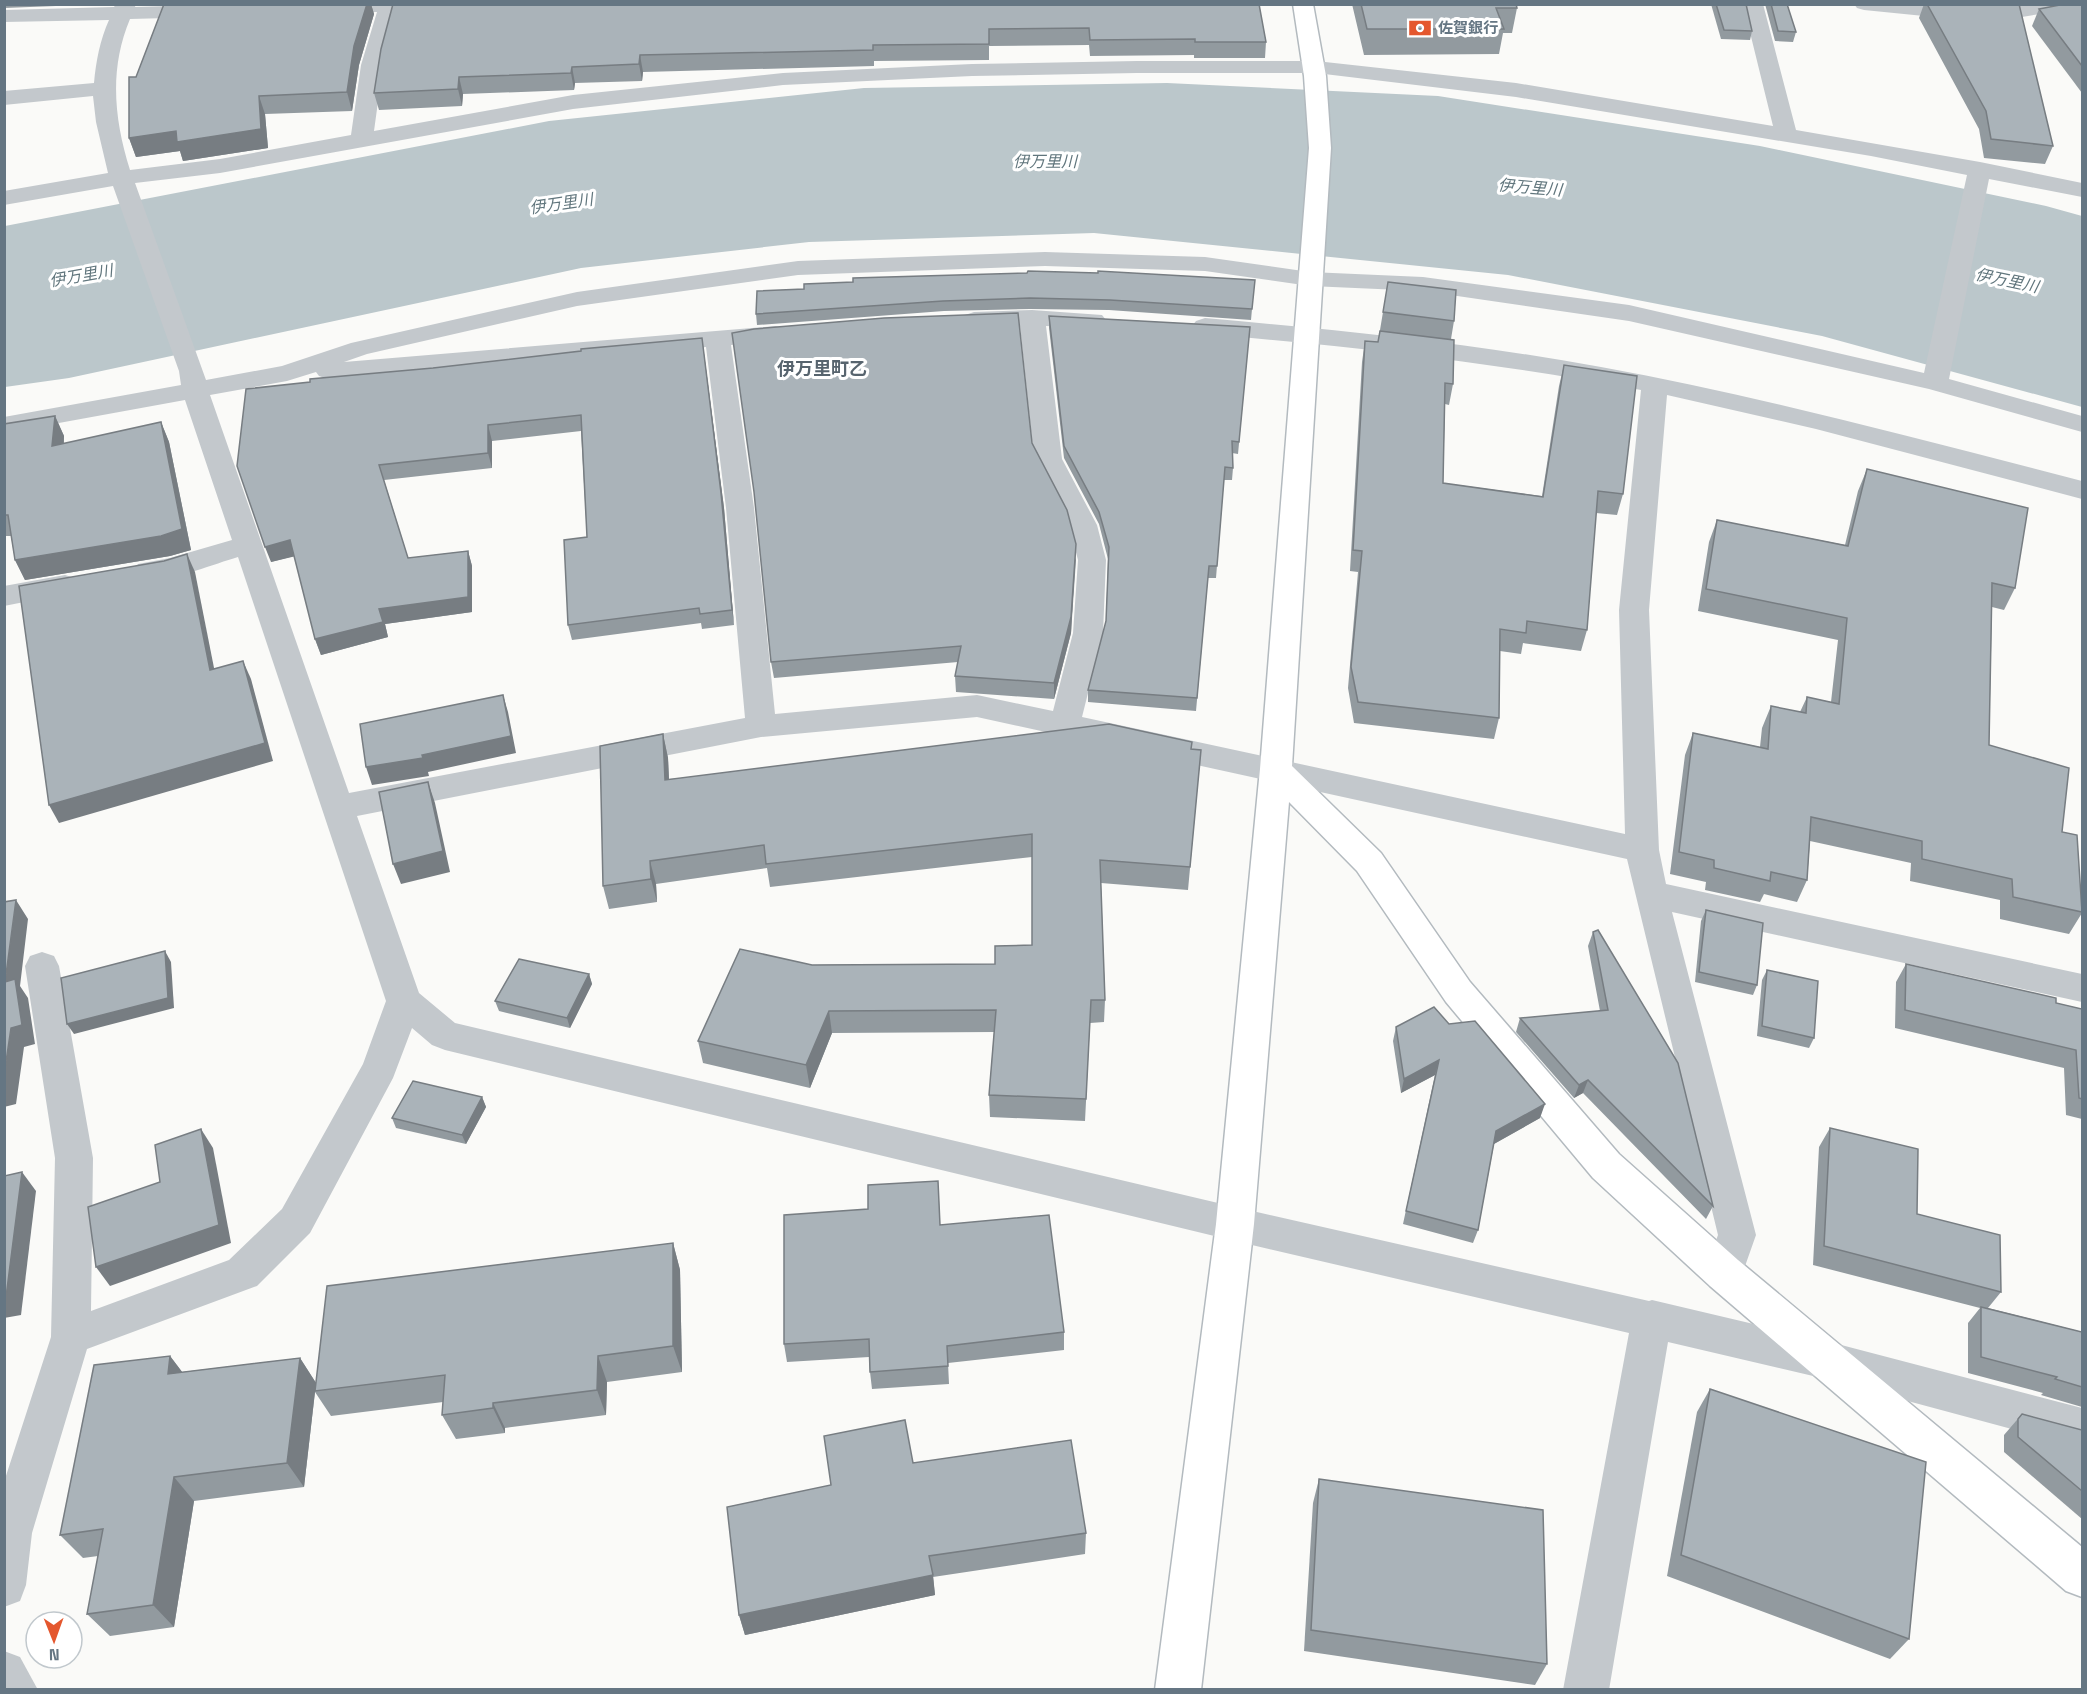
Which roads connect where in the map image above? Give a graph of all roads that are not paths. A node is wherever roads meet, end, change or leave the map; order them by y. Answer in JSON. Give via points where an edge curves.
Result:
{"nodes":[{"id":1,"x":430,"y":4,"type":"edge"},
{"id":2,"x":1303,"y":4,"type":"edge"},
{"id":3,"x":1753,"y":4,"type":"edge"},
{"id":4,"x":1864,"y":4,"type":"edge"},
{"id":5,"x":2064,"y":4,"type":"edge"},
{"id":6,"x":389,"y":6,"type":"edge"},
{"id":7,"x":309,"y":8,"type":"edge"},
{"id":8,"x":123,"y":9,"type":"edge"},
{"id":9,"x":228,"y":10,"type":"edge"},
{"id":10,"x":4,"y":16,"type":"edge"},
{"id":11,"x":1316,"y":67,"type":"junction"},
{"id":12,"x":103,"y":89,"type":"junction"},
{"id":13,"x":4,"y":98,"type":"edge"},
{"id":14,"x":1786,"y":135,"type":"junction"},
{"id":15,"x":362,"y":138,"type":"junction"},
{"id":16,"x":1980,"y":169,"type":"junction"},
{"id":17,"x":122,"y":180,"type":"junction"},
{"id":18,"x":2082,"y":190,"type":"edge"},
{"id":19,"x":4,"y":198,"type":"edge"},
{"id":20,"x":1310,"y":279,"type":"junction"},
{"id":21,"x":1032,"y":318,"type":"junction"},
{"id":22,"x":953,"y":321,"type":"edge"},
{"id":23,"x":1111,"y":321,"type":"edge"},
{"id":24,"x":1179,"y":324,"type":"edge"},
{"id":25,"x":802,"y":332,"type":"edge"},
{"id":26,"x":1308,"y":334,"type":"junction"},
{"id":27,"x":718,"y":340,"type":"junction"},
{"id":28,"x":287,"y":373,"type":"junction"},
{"id":29,"x":193,"y":380,"type":"junction"},
{"id":30,"x":1935,"y":383,"type":"junction"},
{"id":31,"x":1655,"y":385,"type":"junction"},
{"id":32,"x":4,"y":424,"type":"edge"},
{"id":33,"x":2082,"y":424,"type":"edge"},
{"id":34,"x":2082,"y":490,"type":"edge"},
{"id":35,"x":249,"y":544,"type":"junction"},
{"id":36,"x":4,"y":596,"type":"edge"},
{"id":37,"x":1065,"y":724,"type":"junction"},
{"id":38,"x":761,"y":726,"type":"junction"},
{"id":39,"x":1276,"y":769,"type":"junction"},
{"id":40,"x":340,"y":807,"type":"junction"},
{"id":41,"x":1641,"y":850,"type":"junction"},
{"id":42,"x":1651,"y":894,"type":"junction"},
{"id":43,"x":42,"y":966,"type":"dead end"},
{"id":44,"x":2082,"y":988,"type":"edge"},
{"id":45,"x":404,"y":1001,"type":"junction"},
{"id":46,"x":1235,"y":1224,"type":"junction"},
{"id":47,"x":1724,"y":1273,"type":"junction"},
{"id":48,"x":1652,"y":1318,"type":"junction"},
{"id":49,"x":71,"y":1337,"type":"junction"},
{"id":50,"x":1826,"y":1360,"type":"junction"},
{"id":51,"x":2082,"y":1428,"type":"edge"},
{"id":52,"x":2082,"y":1575,"type":"edge"},
{"id":53,"x":4,"y":1585,"type":"edge"},
{"id":54,"x":4,"y":1673,"type":"edge"},
{"id":55,"x":15,"y":1689,"type":"edge"},
{"id":56,"x":1178,"y":1689,"type":"edge"},
{"id":57,"x":1586,"y":1689,"type":"edge"}],
"edges":[{"from":1,"to":6,"type":"street"},
{"from":2,"to":11,"type":"street"},
{"from":3,"to":14,"type":"street"},
{"from":4,"to":5,"type":"street","via":[[1944,12],[2016,12]]},
{"from":6,"to":7,"type":"street"},
{"from":6,"to":15,"type":"street","via":[[372,65]]},
{"from":8,"to":9,"type":"street"},
{"from":8,"to":10,"type":"street"},
{"from":8,"to":12,"type":"street","via":[[106,58]]},
{"from":11,"to":14,"type":"street","via":[[1516,90]]},
{"from":11,"to":15,"type":"street","via":[[984,69],[783,79],[573,102]]},
{"from":11,"to":20,"type":"street","via":[[1320,148]]},
{"from":12,"to":13,"type":"street"},
{"from":12,"to":17,"type":"street","via":[[106,132]]},
{"from":14,"to":16,"type":"street"},
{"from":15,"to":17,"type":"street","via":[[220,166]]},
{"from":16,"to":18,"type":"street"},
{"from":16,"to":30,"type":"street"},
{"from":17,"to":19,"type":"street"},
{"from":17,"to":29,"type":"street"},
{"from":20,"to":26,"type":"street"},
{"from":20,"to":28,"type":"street","via":[[1205,264],[1045,259],[798,268],[578,299],[360,348]]},
{"from":20,"to":30,"type":"street","via":[[1423,284],[1629,312]]},
{"from":21,"to":22,"type":"street"},
{"from":21,"to":23,"type":"street"},
{"from":21,"to":37,"type":"street","via":[[1048,459],[1083,525],[1092,560],[1088,633]]},
{"from":24,"to":26,"type":"street"},
{"from":25,"to":27,"type":"street"},
{"from":26,"to":31,"type":"street","via":[[1462,352]]},
{"from":26,"to":39,"type":"street"},
{"from":27,"to":28,"type":"street"},
{"from":27,"to":38,"type":"street","via":[[740,508]]},
{"from":28,"to":29,"type":"street"},
{"from":29,"to":32,"type":"street"},
{"from":29,"to":35,"type":"street"},
{"from":30,"to":33,"type":"street"},
{"from":31,"to":34,"type":"street","via":[[1833,425]]},
{"from":31,"to":41,"type":"street","via":[[1634,610]]},
{"from":35,"to":36,"type":"street","via":[[172,567]]},
{"from":35,"to":40,"type":"street"},
{"from":37,"to":38,"type":"street","via":[[977,706]]},
{"from":37,"to":39,"type":"street"},
{"from":38,"to":40,"type":"street"},
{"from":39,"to":41,"type":"street"},
{"from":39,"to":46,"type":"street"},
{"from":39,"to":47,"type":"street","via":[[1369,862],[1458,992],[1606,1166]]},
{"from":40,"to":45,"type":"street"},
{"from":41,"to":42,"type":"street"},
{"from":42,"to":44,"type":"street"},
{"from":42,"to":47,"type":"street","via":[[1737,1235]]},
{"from":43,"to":49,"type":"street","via":[[74,1158]]},
{"from":45,"to":46,"type":"street","via":[[445,1035]]},
{"from":45,"to":49,"type":"street","via":[[380,1067],[296,1221],[243,1273]]},
{"from":46,"to":48,"type":"street"},
{"from":46,"to":56,"type":"street"},
{"from":47,"to":50,"type":"street"},
{"from":48,"to":50,"type":"street"},
{"from":48,"to":57,"type":"street"},
{"from":49,"to":53,"type":"street","via":[[10,1533]]},
{"from":50,"to":51,"type":"street"},
{"from":50,"to":52,"type":"street"},
{"from":54,"to":55,"type":"street"}]}
